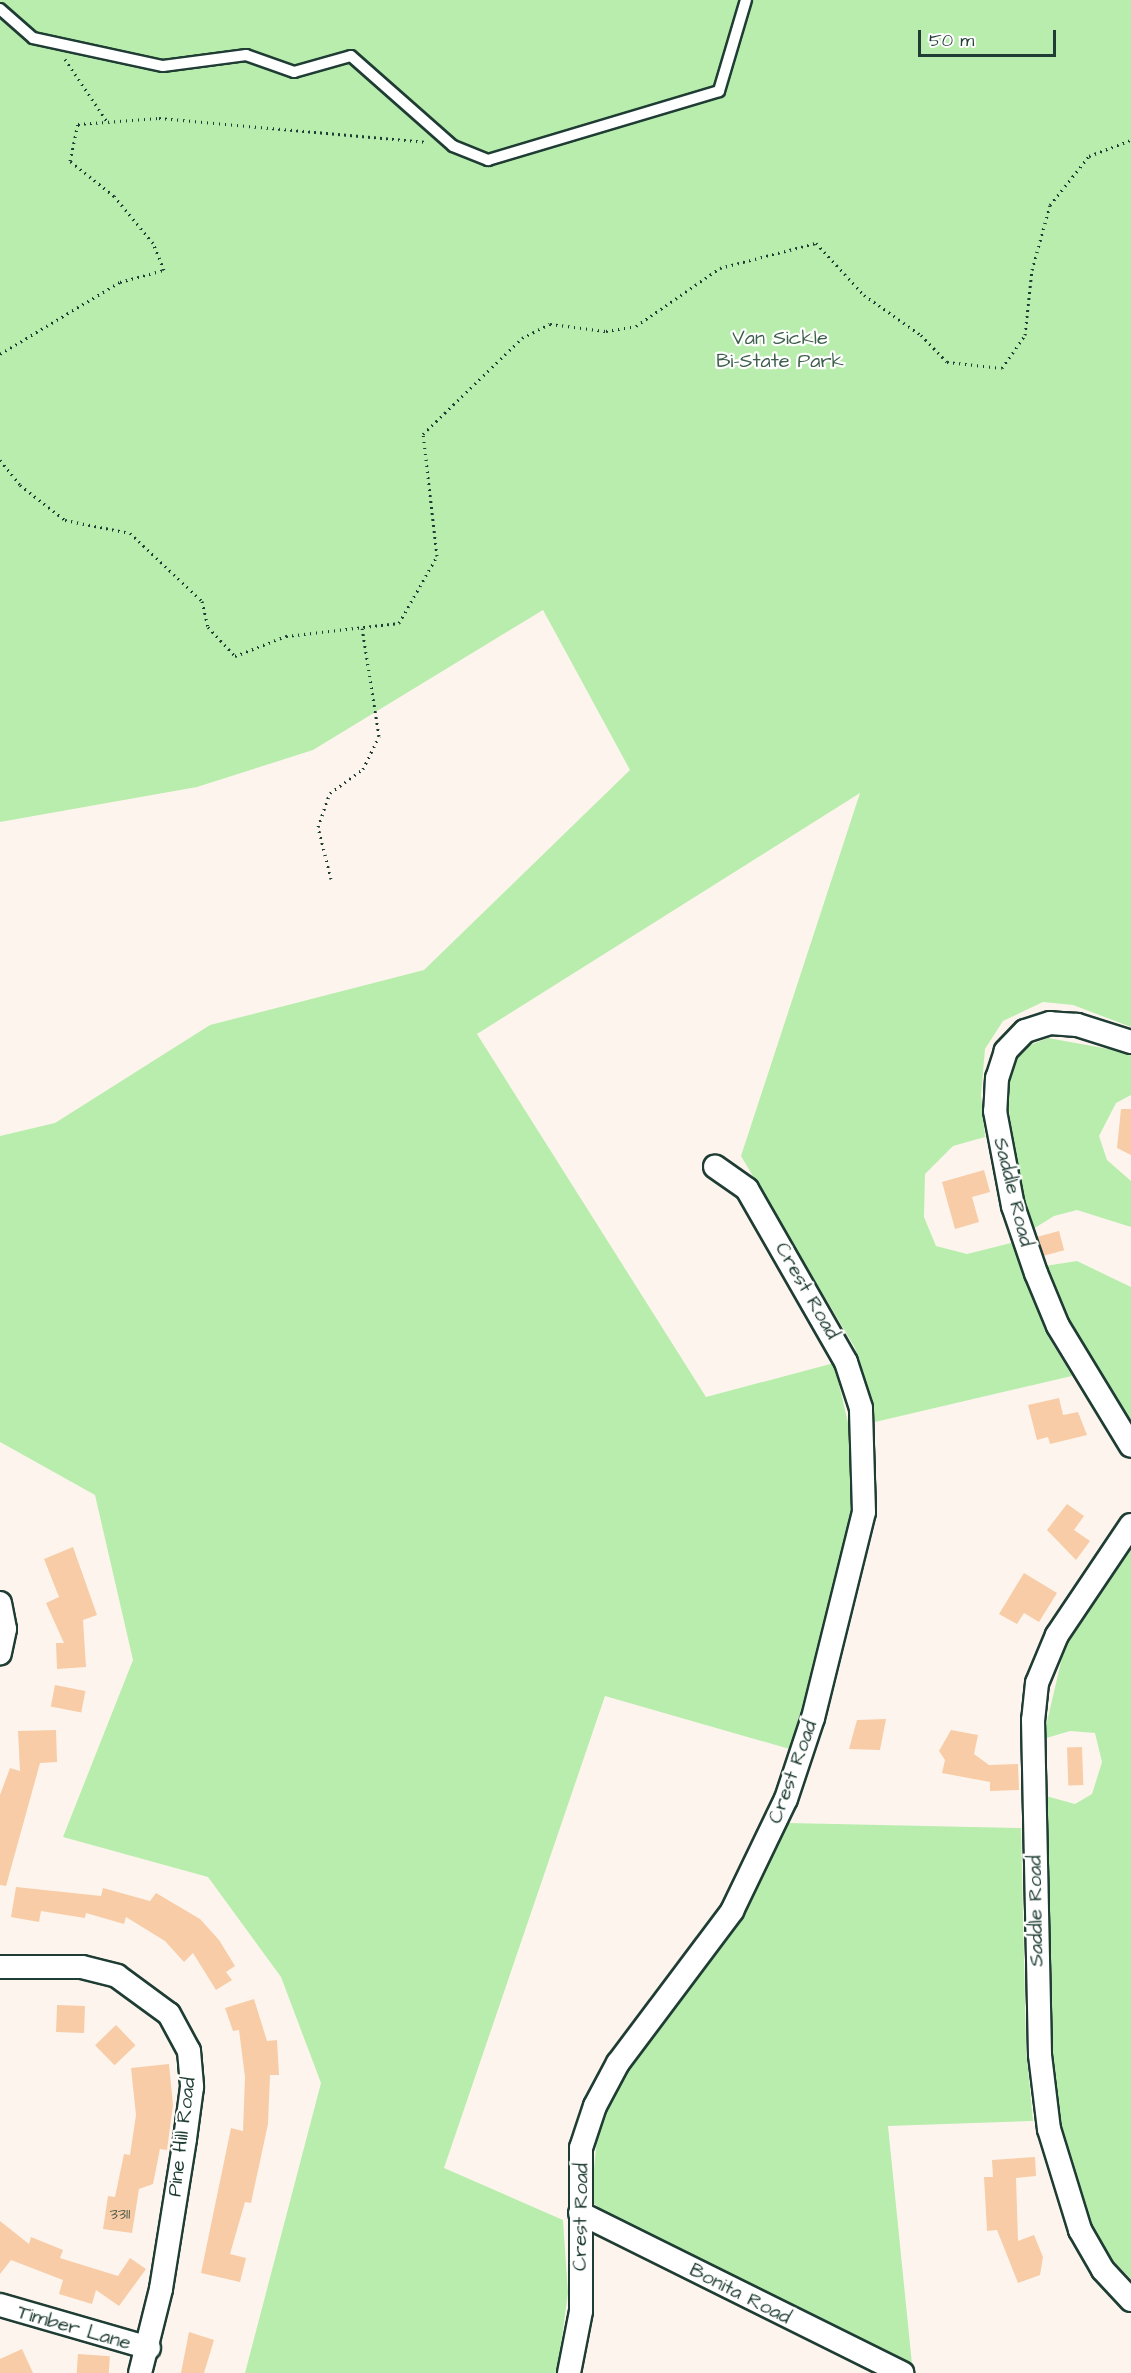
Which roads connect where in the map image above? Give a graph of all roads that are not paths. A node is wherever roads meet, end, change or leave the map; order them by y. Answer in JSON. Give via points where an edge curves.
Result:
{"nodes":[{"id":1,"x":747,"y":0,"type":"edge"},
{"id":2,"x":0,"y":9,"type":"edge"},
{"id":3,"x":1131,"y":1042,"type":"edge"},
{"id":4,"x":715,"y":1167,"type":"dead end"},
{"id":5,"x":1131,"y":1446,"type":"edge"},
{"id":6,"x":1131,"y":1525,"type":"edge"},
{"id":7,"x":0,"y":1603,"type":"edge"},
{"id":8,"x":0,"y":1653,"type":"edge"},
{"id":9,"x":0,"y":1967,"type":"edge"},
{"id":10,"x":580,"y":2213,"type":"junction"},
{"id":11,"x":1131,"y":2300,"type":"edge"},
{"id":12,"x":0,"y":2306,"type":"edge"},
{"id":13,"x":149,"y":2349,"type":"junction"},
{"id":14,"x":140,"y":2373,"type":"edge"},
{"id":15,"x":569,"y":2373,"type":"edge"},
{"id":16,"x":902,"y":2373,"type":"edge"}],
"edges":[{"from":1,"to":2,"type":"lane","via":[[719,91],[488,160],[453,146],[351,56],[294,72],[246,55],[163,66],[33,38]]},
{"from":3,"to":5,"type":"street","name":"Saddle Road","via":[[1077,1025],[1050,1023],[1025,1031],[1006,1051],[997,1078],[995,1111],[1010,1197],[1036,1274],[1058,1326]]},
{"from":4,"to":10,"type":"street","name":"Crest Road","via":[[747,1189],[846,1362],[861,1408],[864,1512],[813,1718],[786,1799],[732,1911],[618,2063],[595,2106],[582,2148]]},
{"from":6,"to":11,"type":"street","name":"Saddle Road","via":[[1057,1635],[1037,1683],[1033,1720],[1040,2055],[1049,2130],[1080,2230],[1102,2270]]},
{"from":7,"to":8,"type":"street","via":[[5,1629]]},
{"from":9,"to":13,"type":"street","name":"Pine Hill Road","via":[[82,1967],[117,1976],[169,2014],[189,2051],[192,2087]]},
{"from":10,"to":15,"type":"street","name":"Crest Road","via":[[581,2311]]},
{"from":10,"to":16,"type":"street","name":"Bonita Road"},
{"from":12,"to":13,"type":"street","name":"Timber Lane"},
{"from":13,"to":14,"type":"street","name":"Pine Hill Road"}]}
